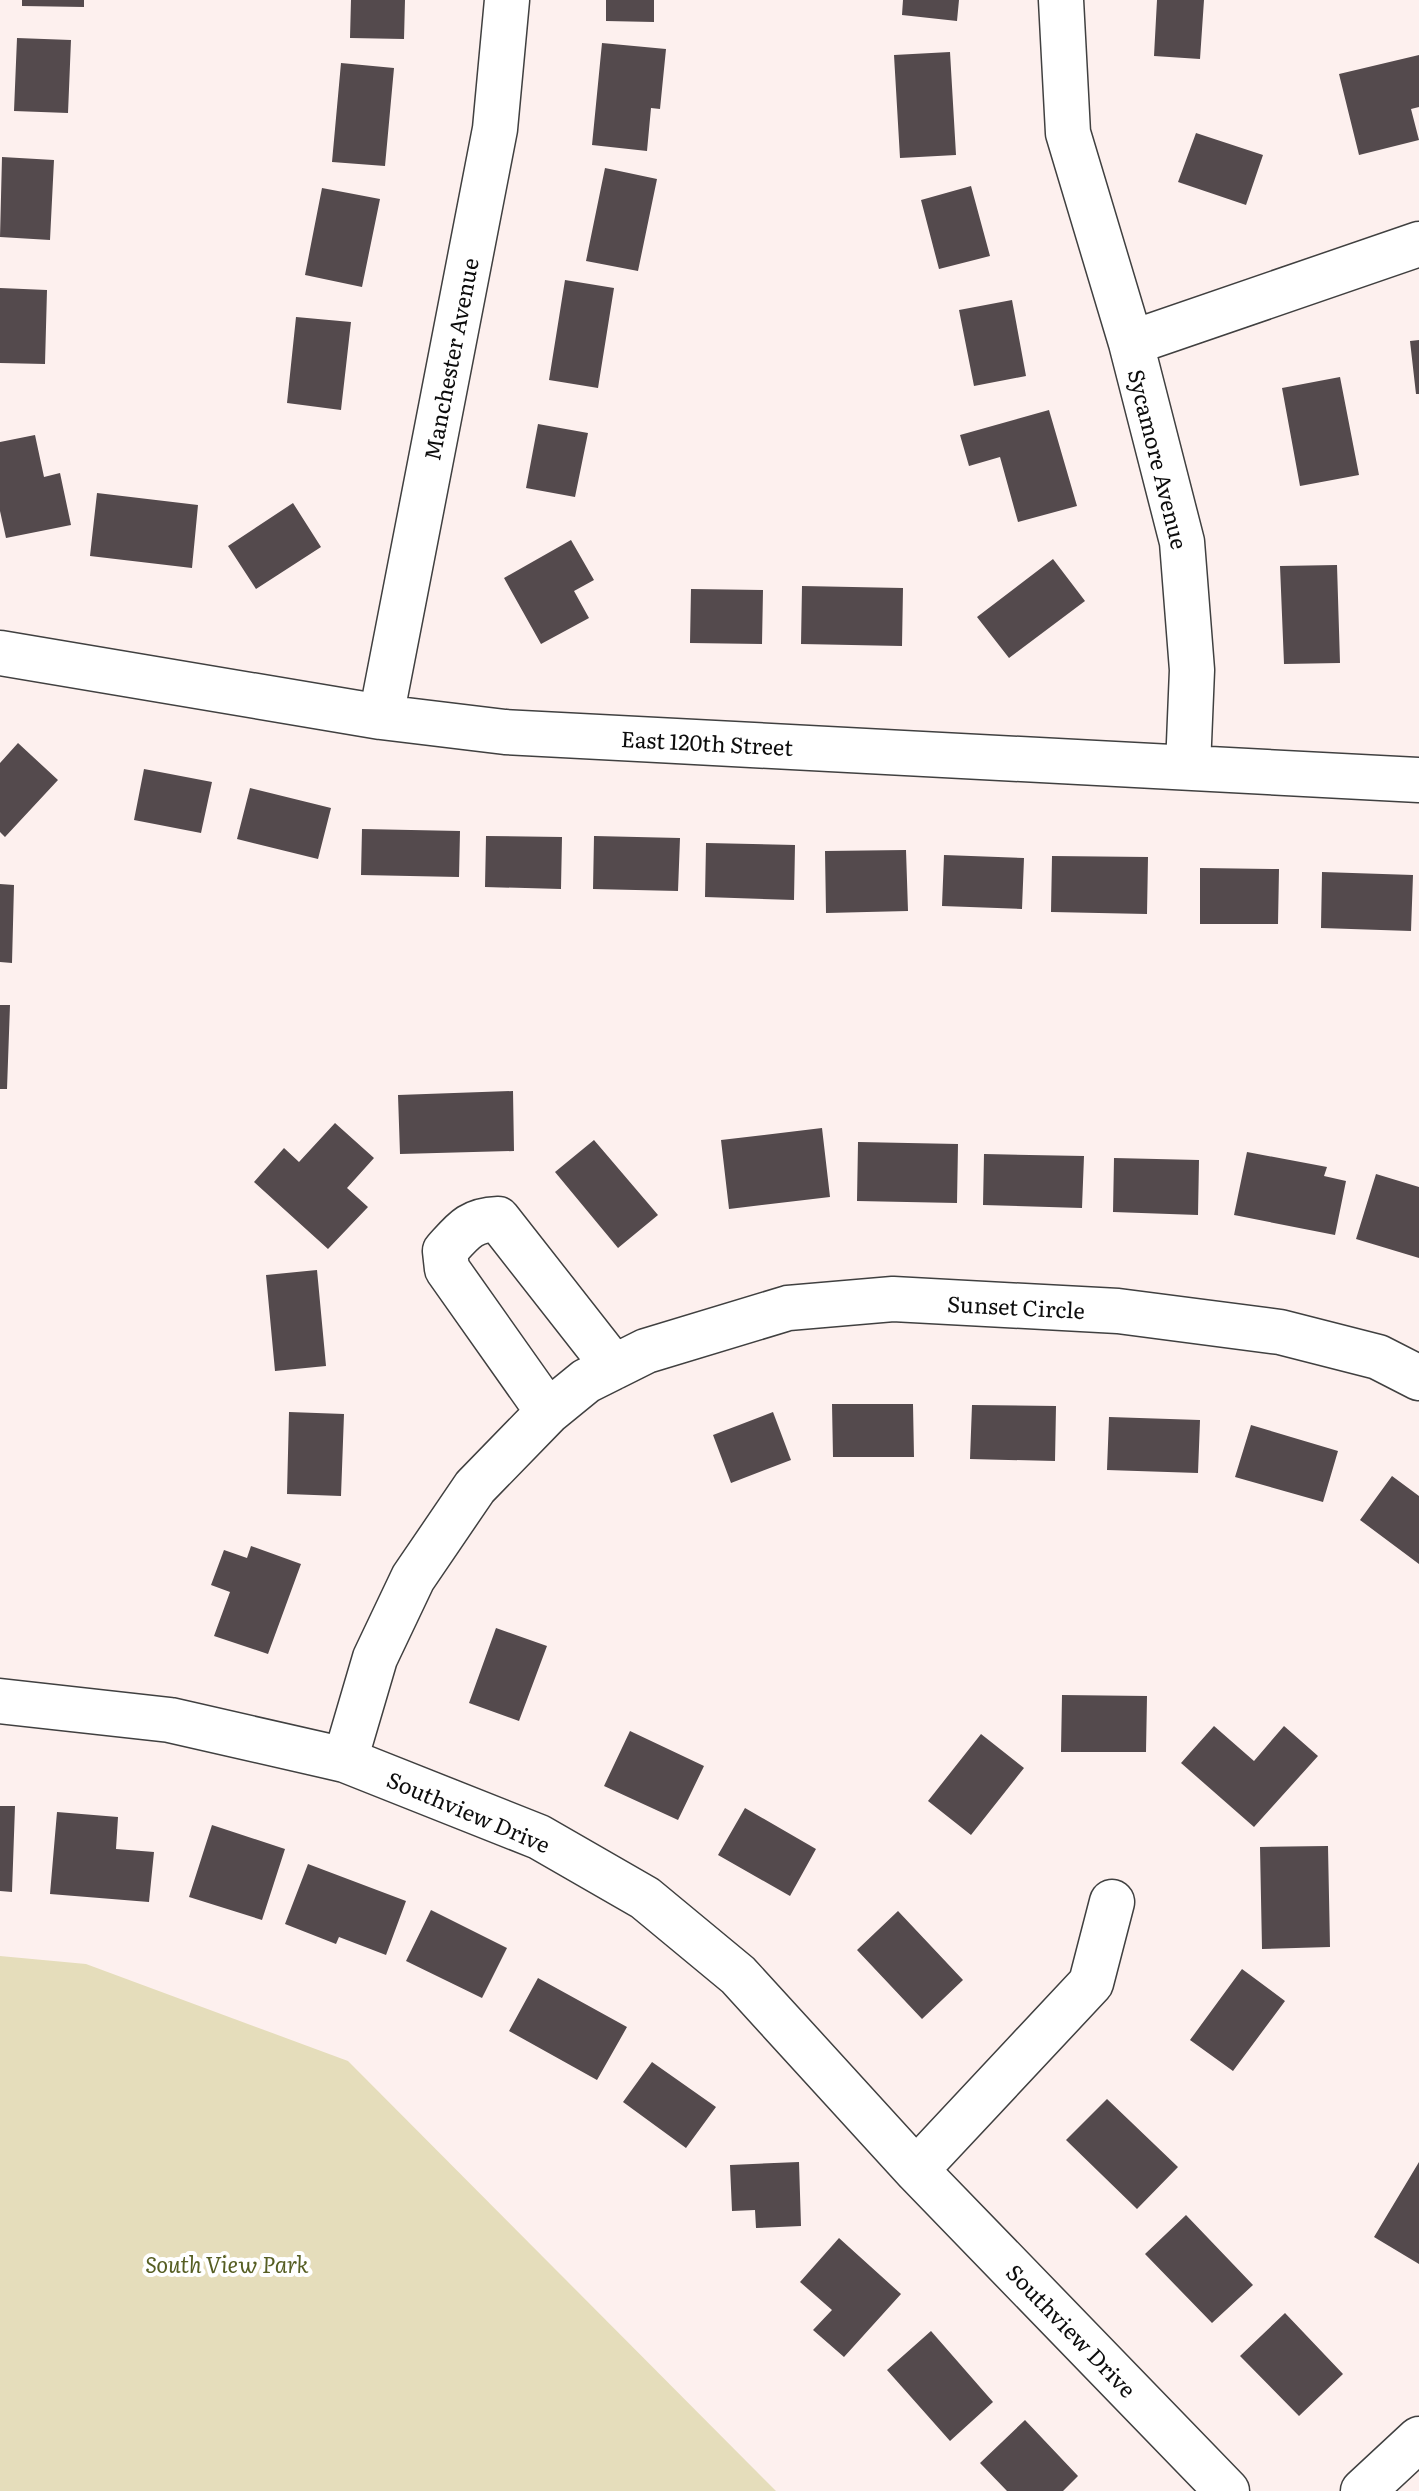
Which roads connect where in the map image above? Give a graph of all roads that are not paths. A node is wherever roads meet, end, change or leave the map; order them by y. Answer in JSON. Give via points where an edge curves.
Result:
{"nodes":[{"id":1,"x":507,"y":0,"type":"edge"},
{"id":2,"x":1061,"y":0,"type":"edge"},
{"id":3,"x":1419,"y":244,"type":"edge"},
{"id":4,"x":1131,"y":343,"type":"junction"},
{"id":5,"x":0,"y":653,"type":"edge"},
{"id":6,"x":381,"y":717,"type":"junction"},
{"id":7,"x":1188,"y":767,"type":"junction"},
{"id":8,"x":1419,"y":780,"type":"edge"},
{"id":9,"x":614,"y":1367,"type":"junction"},
{"id":10,"x":1419,"y":1378,"type":"edge"},
{"id":11,"x":548,"y":1412,"type":"junction"},
{"id":12,"x":0,"y":1701,"type":"edge"},
{"id":13,"x":345,"y":1760,"type":"junction"},
{"id":14,"x":1112,"y":1902,"type":"dead end"},
{"id":15,"x":916,"y":2170,"type":"junction"},
{"id":16,"x":1419,"y":2439,"type":"edge"},
{"id":17,"x":1227,"y":2491,"type":"edge"},
{"id":18,"x":1363,"y":2491,"type":"edge"}],
"edges":[{"from":1,"to":6,"type":"street","name":"Manchester Avenue","via":[[495,129]]},
{"from":2,"to":4,"type":"street","name":"Sycamore Avenue","via":[[1068,133]]},
{"from":3,"to":4,"type":"street","name":"Sycamore Avenue"},
{"from":4,"to":7,"type":"street","name":"Sycamore Avenue","via":[[1182,542],[1192,670]]},
{"from":5,"to":6,"type":"street","name":"East 120th Street"},
{"from":6,"to":7,"type":"street","name":"East 120th Street","via":[[505,732]]},
{"from":7,"to":8,"type":"street","name":"East 120th Street"},
{"from":9,"to":10,"type":"street","name":"Sunset Circle","via":[[646,1351],[788,1308],[893,1299],[1118,1311],[1280,1332],[1378,1357]]},
{"from":9,"to":11,"type":"street","name":"Sunset Circle","via":[[586,1381]]},
{"from":9,"to":11,"type":"street","via":[[498,1219],[480,1220],[464,1229],[445,1251],[447,1269]]},
{"from":11,"to":13,"type":"street","name":"Sunset Circle","via":[[475,1487],[413,1578],[375,1658]]},
{"from":12,"to":13,"type":"street","name":"Southview Drive","via":[[170,1720]]},
{"from":13,"to":15,"type":"street","name":"Southview Drive","via":[[539,1837],[645,1898],[738,1975]]},
{"from":14,"to":15,"type":"street","via":[[1091,1983]]},
{"from":15,"to":17,"type":"street","name":"Southview Drive"},
{"from":16,"to":18,"type":"street"}]}
